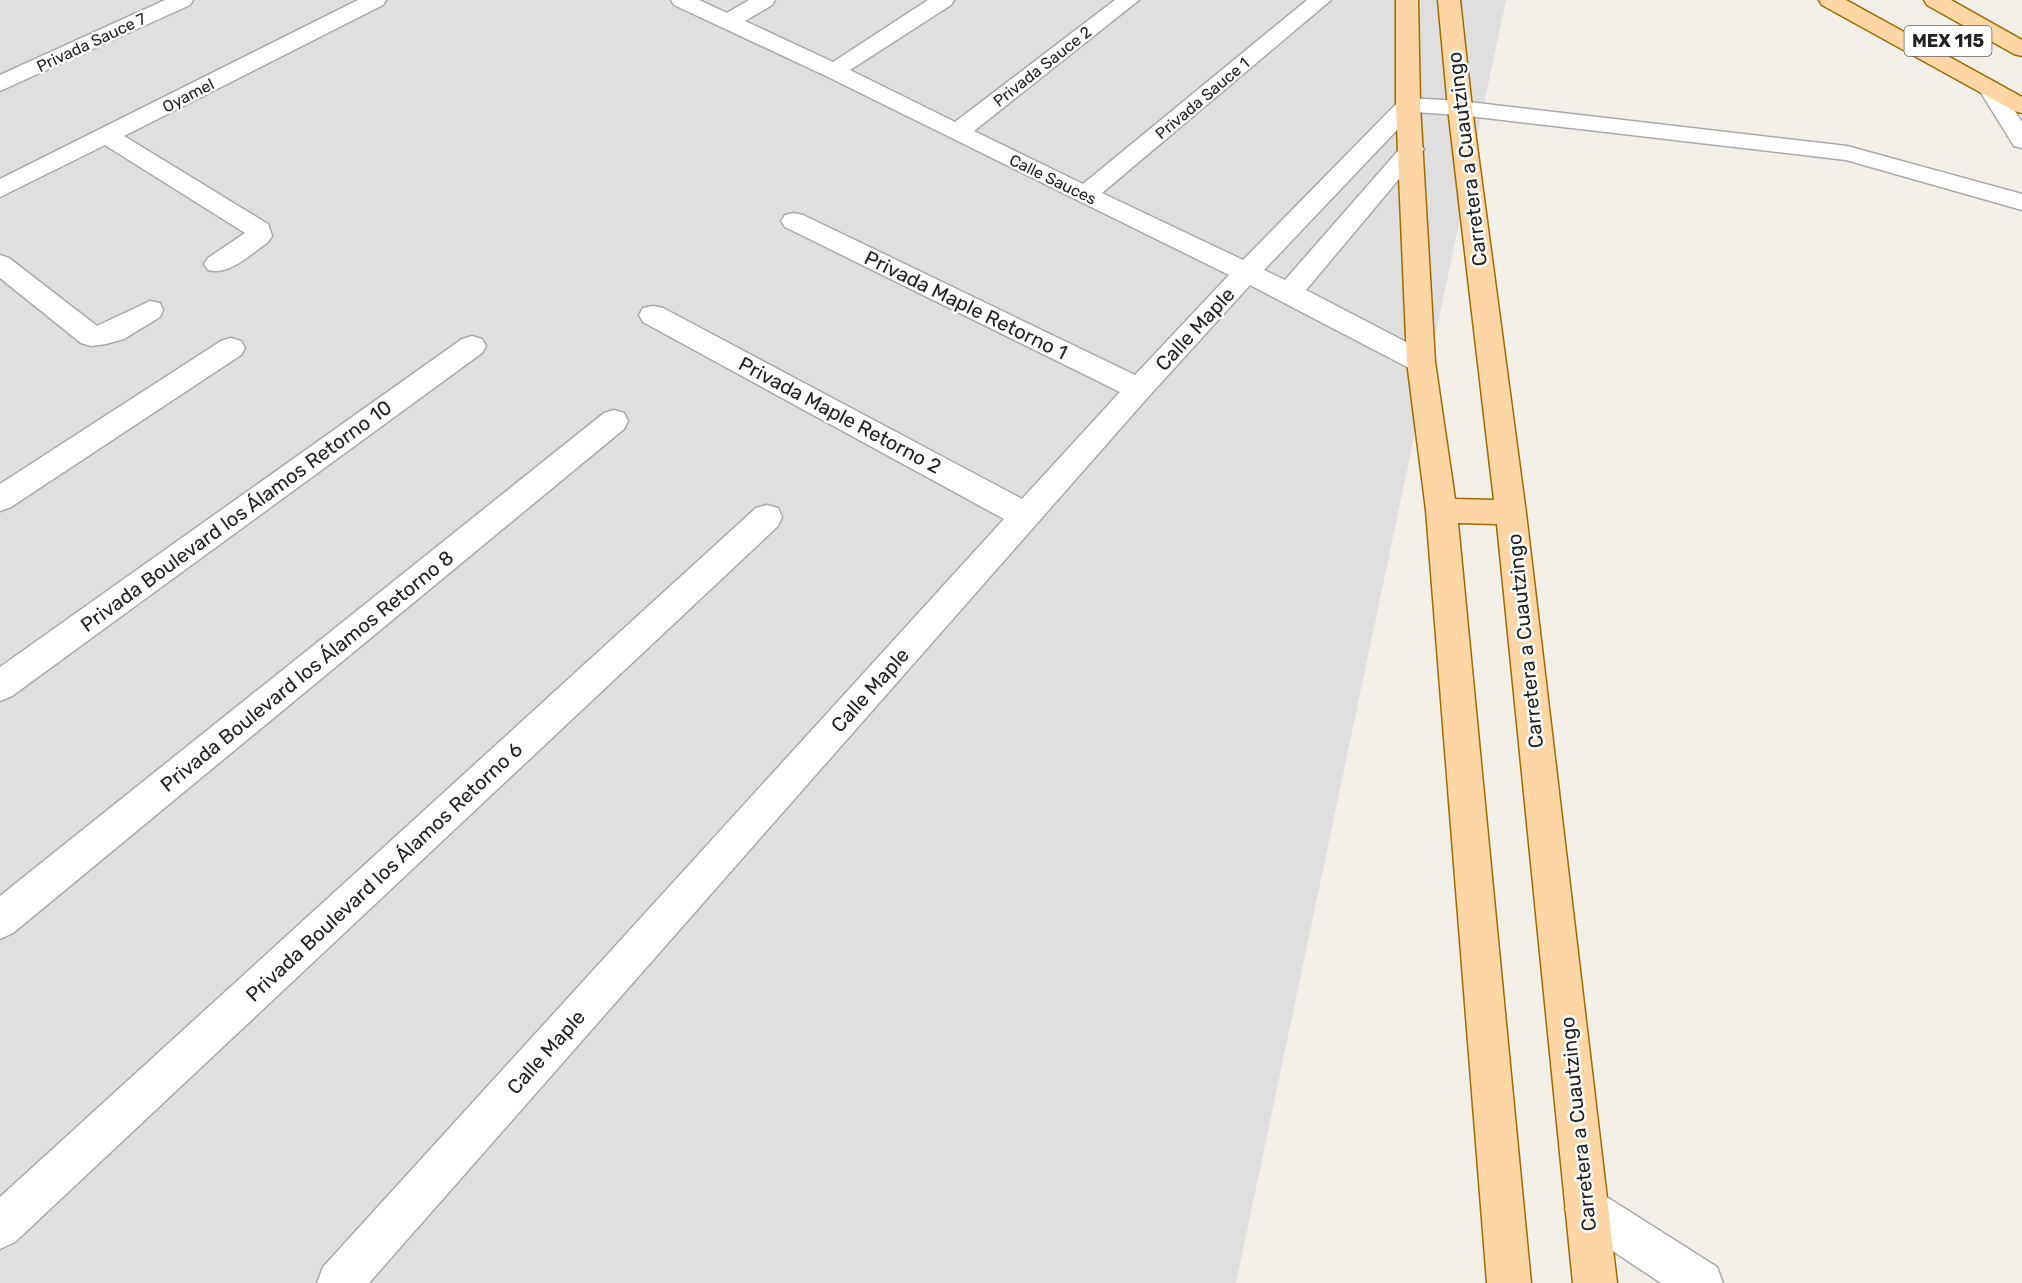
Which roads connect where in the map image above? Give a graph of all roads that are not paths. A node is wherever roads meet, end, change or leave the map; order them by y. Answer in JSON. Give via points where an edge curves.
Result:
{"nodes":[{"id":1,"x":182,"y":0,"type":"edge"},
{"id":2,"x":375,"y":0,"type":"edge"},
{"id":3,"x":682,"y":0,"type":"edge"},
{"id":4,"x":764,"y":0,"type":"edge"},
{"id":5,"x":943,"y":0,"type":"edge"},
{"id":6,"x":1128,"y":0,"type":"edge"},
{"id":7,"x":1320,"y":0,"type":"edge"},
{"id":8,"x":1407,"y":0,"type":"edge"},
{"id":9,"x":1449,"y":0,"type":"edge"},
{"id":10,"x":1830,"y":0,"type":"edge"},
{"id":11,"x":1935,"y":0,"type":"edge"},
{"id":12,"x":1965,"y":0,"type":"edge"},
{"id":13,"x":728,"y":22,"type":"junction"},
{"id":14,"x":2022,"y":31,"type":"edge"},
{"id":15,"x":2022,"y":49,"type":"edge"},
{"id":16,"x":834,"y":71,"type":"junction"},
{"id":17,"x":0,"y":84,"type":"edge"},
{"id":18,"x":1989,"y":88,"type":"junction"},
{"id":19,"x":1408,"y":105,"type":"junction"},
{"id":20,"x":2022,"y":106,"type":"edge"},
{"id":21,"x":1460,"y":108,"type":"junction"},
{"id":22,"x":957,"y":132,"type":"junction"},
{"id":23,"x":107,"y":136,"type":"junction"},
{"id":24,"x":2022,"y":141,"type":"edge"},
{"id":25,"x":1412,"y":149,"type":"junction"},
{"id":26,"x":0,"y":189,"type":"edge"},
{"id":27,"x":1085,"y":195,"type":"junction"},
{"id":28,"x":2022,"y":202,"type":"edge"},
{"id":29,"x":794,"y":221,"type":"dead end"},
{"id":30,"x":0,"y":264,"type":"edge"},
{"id":31,"x":217,"y":264,"type":"dead end"},
{"id":32,"x":1246,"y":273,"type":"junction"},
{"id":33,"x":1289,"y":293,"type":"junction"},
{"id":34,"x":150,"y":310,"type":"dead end"},
{"id":35,"x":653,"y":315,"type":"dead end"},
{"id":36,"x":472,"y":346,"type":"dead end"},
{"id":37,"x":231,"y":348,"type":"dead end"},
{"id":38,"x":1421,"y":362,"type":"junction"},
{"id":39,"x":1139,"y":389,"type":"junction"},
{"id":40,"x":614,"y":421,"type":"dead end"},
{"id":41,"x":0,"y":499,"type":"edge"},
{"id":42,"x":1441,"y":510,"type":"junction"},
{"id":43,"x":1511,"y":513,"type":"junction"},
{"id":44,"x":1026,"y":516,"type":"junction"},
{"id":45,"x":767,"y":517,"type":"dead end"},
{"id":46,"x":0,"y":686,"type":"edge"},
{"id":47,"x":0,"y":920,"type":"edge"},
{"id":48,"x":1587,"y":1209,"type":"junction"},
{"id":49,"x":0,"y":1227,"type":"edge"},
{"id":50,"x":339,"y":1283,"type":"edge"},
{"id":51,"x":1509,"y":1283,"type":"edge"},
{"id":52,"x":1595,"y":1283,"type":"edge"},
{"id":53,"x":1701,"y":1283,"type":"edge"}],
"edges":[{"from":1,"to":17,"type":"street","name":"Privada Sauce 7"},
{"from":2,"to":23,"type":"street","name":"Oyamel"},
{"from":3,"to":13,"type":"street","name":"Calle Sauces"},
{"from":4,"to":13,"type":"street"},
{"from":5,"to":16,"type":"street"},
{"from":6,"to":22,"type":"street","name":"Privada Sauce 2"},
{"from":7,"to":27,"type":"street","name":"Privada Sauce 1"},
{"from":8,"to":19,"type":"main road"},
{"from":9,"to":21,"type":"main road","name":"Carretera a Cuautzingo"},
{"from":10,"to":18,"type":"main road","number":"MEX 115"},
{"from":11,"to":15,"type":"main road","number":"MEX 115"},
{"from":12,"to":14,"type":"main road","number":"MEX 115"},
{"from":13,"to":16,"type":"street","name":"Calle Sauces"},
{"from":16,"to":22,"type":"street","name":"Calle Sauces"},
{"from":18,"to":20,"type":"main road","number":"MEX 115"},
{"from":18,"to":24,"type":"street"},
{"from":19,"to":21,"type":"street"},
{"from":19,"to":25,"type":"main road"},
{"from":19,"to":32,"type":"street","name":"Calle Maple"},
{"from":21,"to":28,"type":"street","via":[[1847,153]]},
{"from":21,"to":43,"type":"main road","name":"Carretera a Cuautzingo"},
{"from":22,"to":27,"type":"street","name":"Calle Sauces"},
{"from":23,"to":26,"type":"street","name":"Oyamel"},
{"from":23,"to":31,"type":"street","via":[[259,230],[260,236]]},
{"from":25,"to":33,"type":"street"},
{"from":25,"to":38,"type":"main road"},
{"from":27,"to":32,"type":"street","name":"Calle Sauces"},
{"from":29,"to":39,"type":"street","name":"Privada Maple Retorno 1"},
{"from":30,"to":34,"type":"street","via":[[91,336],[109,334]]},
{"from":32,"to":33,"type":"street","name":"Calle Sauces"},
{"from":32,"to":39,"type":"street","name":"Calle Maple"},
{"from":33,"to":38,"type":"street","name":"Calle Sauces"},
{"from":35,"to":44,"type":"street","name":"Privada Maple Retorno 2"},
{"from":36,"to":46,"type":"street","name":"Privada Boulevard los Álamos Retorno 10"},
{"from":37,"to":41,"type":"street"},
{"from":38,"to":42,"type":"main road"},
{"from":39,"to":44,"type":"street","name":"Calle Maple"},
{"from":40,"to":47,"type":"street","name":"Privada Boulevard los Álamos Retorno 8"},
{"from":42,"to":43,"type":"main road"},
{"from":42,"to":51,"type":"main road"},
{"from":43,"to":48,"type":"main road","name":"Carretera a Cuautzingo"},
{"from":44,"to":50,"type":"street","name":"Calle Maple"},
{"from":45,"to":49,"type":"street","name":"Privada Boulevard los Álamos Retorno 6"},
{"from":48,"to":52,"type":"main road","name":"Carretera a Cuautzingo"},
{"from":48,"to":53,"type":"street"}]}
